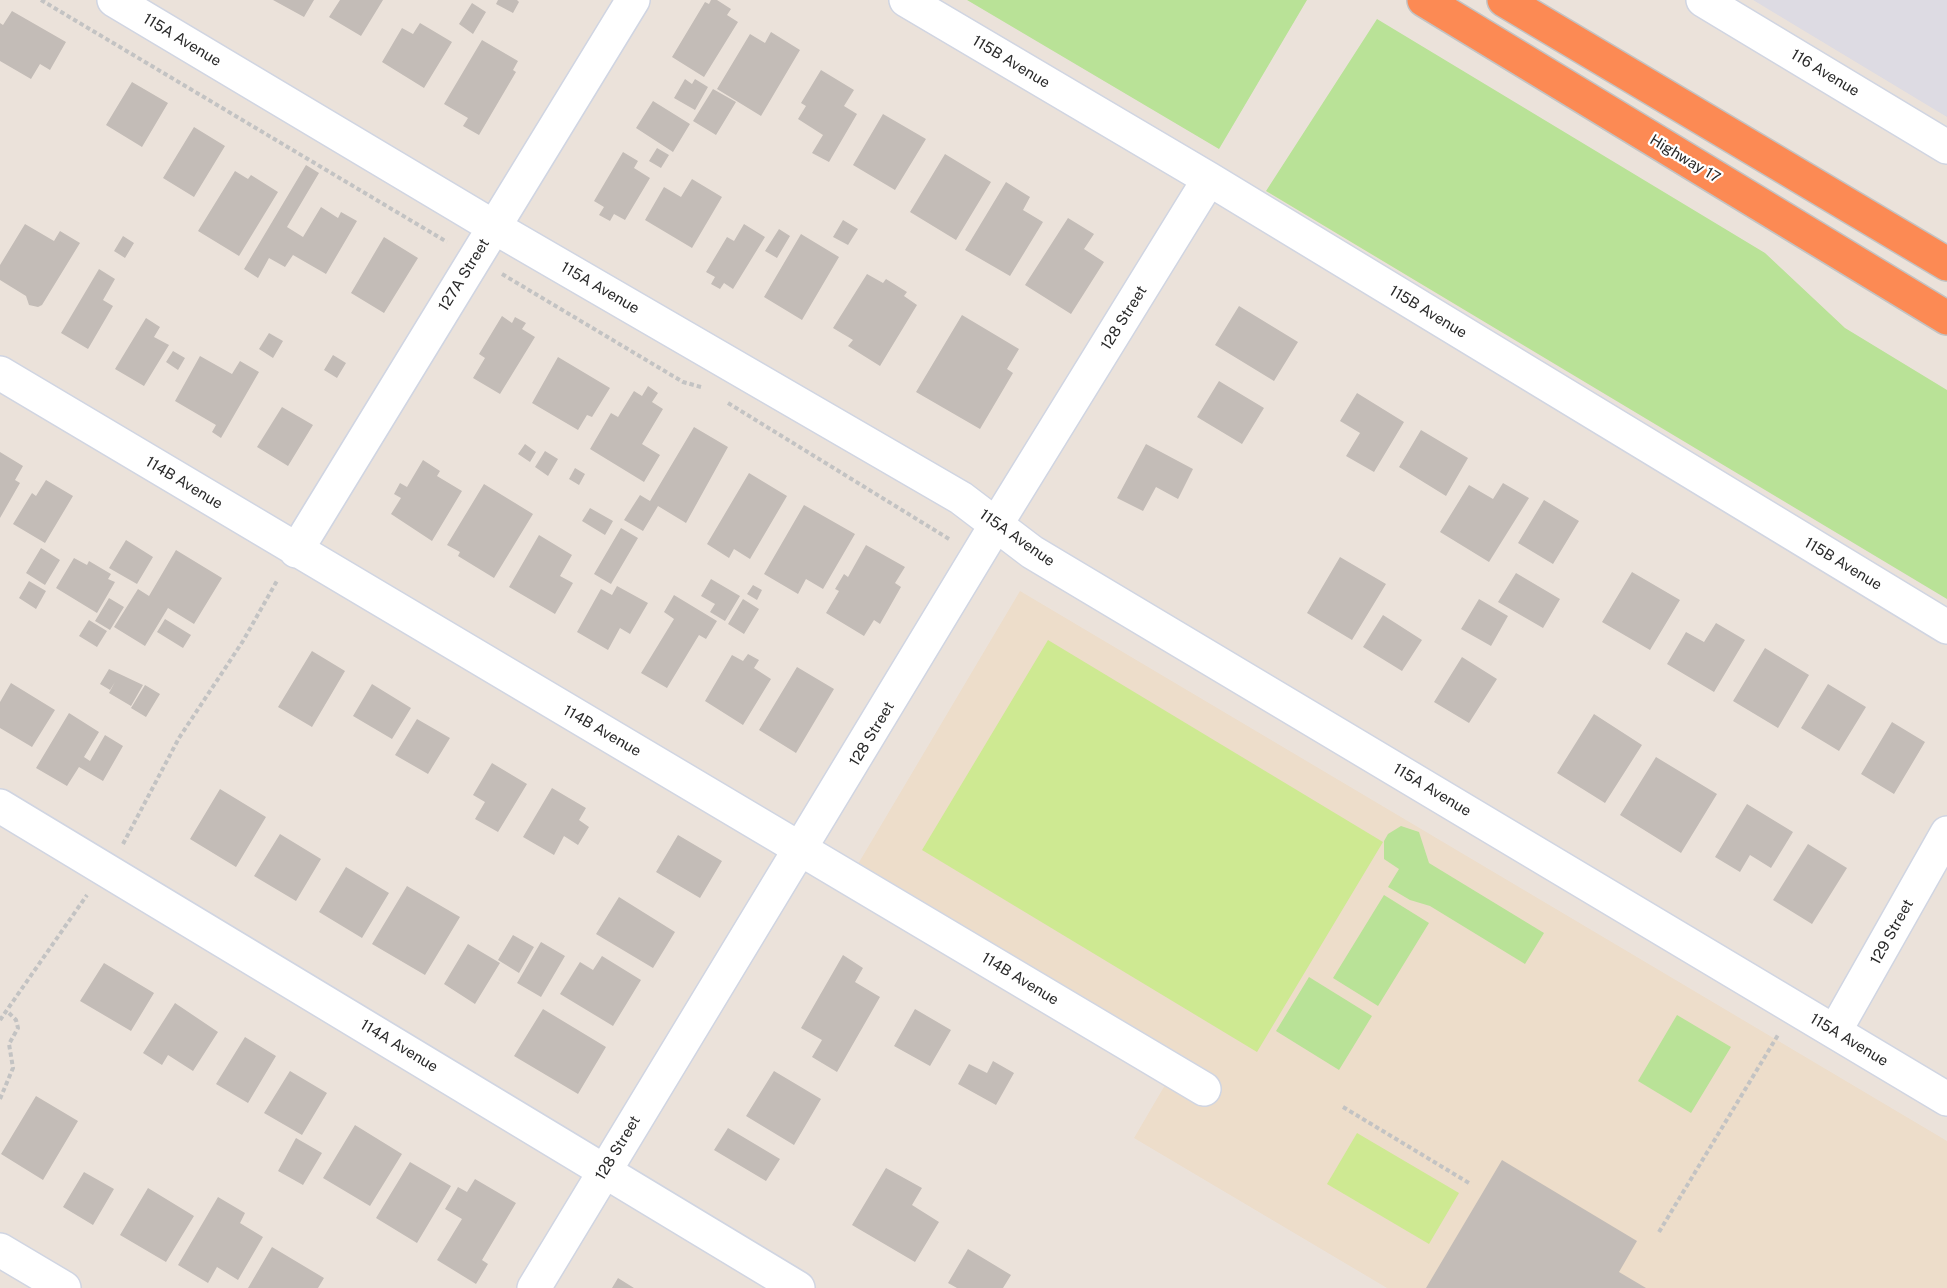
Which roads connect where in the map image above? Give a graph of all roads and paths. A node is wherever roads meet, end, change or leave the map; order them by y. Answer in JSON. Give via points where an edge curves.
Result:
{"nodes":[{"id":1,"x":41,"y":0,"type":"edge"},
{"id":2,"x":114,"y":0,"type":"edge"},
{"id":3,"x":633,"y":0,"type":"edge"},
{"id":4,"x":906,"y":0,"type":"edge"},
{"id":5,"x":1424,"y":0,"type":"edge"},
{"id":6,"x":1504,"y":0,"type":"edge"},
{"id":7,"x":1703,"y":0,"type":"edge"},
{"id":8,"x":1947,"y":147,"type":"edge"},
{"id":9,"x":1209,"y":179,"type":"junction"},
{"id":10,"x":494,"y":227,"type":"junction"},
{"id":11,"x":449,"y":243,"type":"dead end"},
{"id":12,"x":1947,"y":264,"type":"edge"},
{"id":13,"x":496,"y":270,"type":"dead end"},
{"id":14,"x":1947,"y":318,"type":"edge"},
{"id":15,"x":0,"y":373,"type":"edge"},
{"id":16,"x":706,"y":391,"type":"dead end"},
{"id":17,"x":725,"y":401,"type":"dead end"},
{"id":18,"x":997,"y":524,"type":"junction"},
{"id":19,"x":951,"y":540,"type":"dead end"},
{"id":20,"x":290,"y":561,"type":"junction"},
{"id":21,"x":1947,"y":627,"type":"edge"},
{"id":22,"x":0,"y":806,"type":"edge"},
{"id":23,"x":1947,"y":833,"type":"edge"},
{"id":24,"x":801,"y":848,"type":"junction"},
{"id":25,"x":119,"y":852,"type":"dead end"},
{"id":26,"x":89,"y":892,"type":"dead end"},
{"id":27,"x":7,"y":1011,"type":"junction"},
{"id":28,"x":0,"y":1020,"type":"edge"},
{"id":29,"x":1835,"y":1031,"type":"junction"},
{"id":30,"x":1779,"y":1032,"type":"dead end"},
{"id":31,"x":1204,"y":1089,"type":"dead end"},
{"id":32,"x":0,"y":1099,"type":"edge"},
{"id":33,"x":1947,"y":1099,"type":"edge"},
{"id":34,"x":1343,"y":1107,"type":"dead end"},
{"id":35,"x":604,"y":1170,"type":"junction"},
{"id":36,"x":1470,"y":1183,"type":"dead end"},
{"id":37,"x":1659,"y":1232,"type":"dead end"},
{"id":38,"x":0,"y":1250,"type":"edge"},
{"id":39,"x":64,"y":1288,"type":"edge"},
{"id":40,"x":534,"y":1288,"type":"edge"},
{"id":41,"x":798,"y":1288,"type":"edge"}],
"edges":[{"from":1,"to":11,"type":"path"},
{"from":2,"to":10,"type":"street","name":"115A Avenue"},
{"from":3,"to":10,"type":"street","name":"127A Street"},
{"from":4,"to":9,"type":"street","name":"115B Avenue"},
{"from":5,"to":14,"type":"highway","name":"Highway 17"},
{"from":6,"to":12,"type":"highway"},
{"from":7,"to":8,"type":"street","name":"116 Avenue"},
{"from":9,"to":18,"type":"street","name":"128 Street"},
{"from":9,"to":21,"type":"street","name":"115B Avenue"},
{"from":10,"to":18,"type":"street","name":"115A Avenue","via":[[961,498]]},
{"from":10,"to":20,"type":"street","name":"127A Street"},
{"from":13,"to":16,"type":"path","via":[[683,382]]},
{"from":15,"to":20,"type":"street","name":"114B Avenue"},
{"from":17,"to":19,"type":"path"},
{"from":18,"to":24,"type":"street","name":"128 Street"},
{"from":18,"to":29,"type":"street","name":"115A Avenue","via":[[1032,552]]},
{"from":20,"to":24,"type":"street","name":"114B Avenue"},
{"from":20,"to":25,"type":"path","via":[[179,738]]},
{"from":22,"to":35,"type":"street","name":"114A Avenue"},
{"from":23,"to":29,"type":"street","name":"129 Street"},
{"from":24,"to":31,"type":"street","name":"114B Avenue"},
{"from":24,"to":35,"type":"street","name":"128 Street"},
{"from":26,"to":27,"type":"path"},
{"from":27,"to":28,"type":"path"},
{"from":27,"to":32,"type":"path","via":[[18,1028],[9,1044],[13,1068]]},
{"from":29,"to":33,"type":"street","name":"115A Avenue"},
{"from":30,"to":37,"type":"path"},
{"from":34,"to":36,"type":"path"},
{"from":35,"to":40,"type":"street","name":"128 Street"},
{"from":35,"to":41,"type":"street","name":"114A Avenue"},
{"from":38,"to":39,"type":"street"}]}
